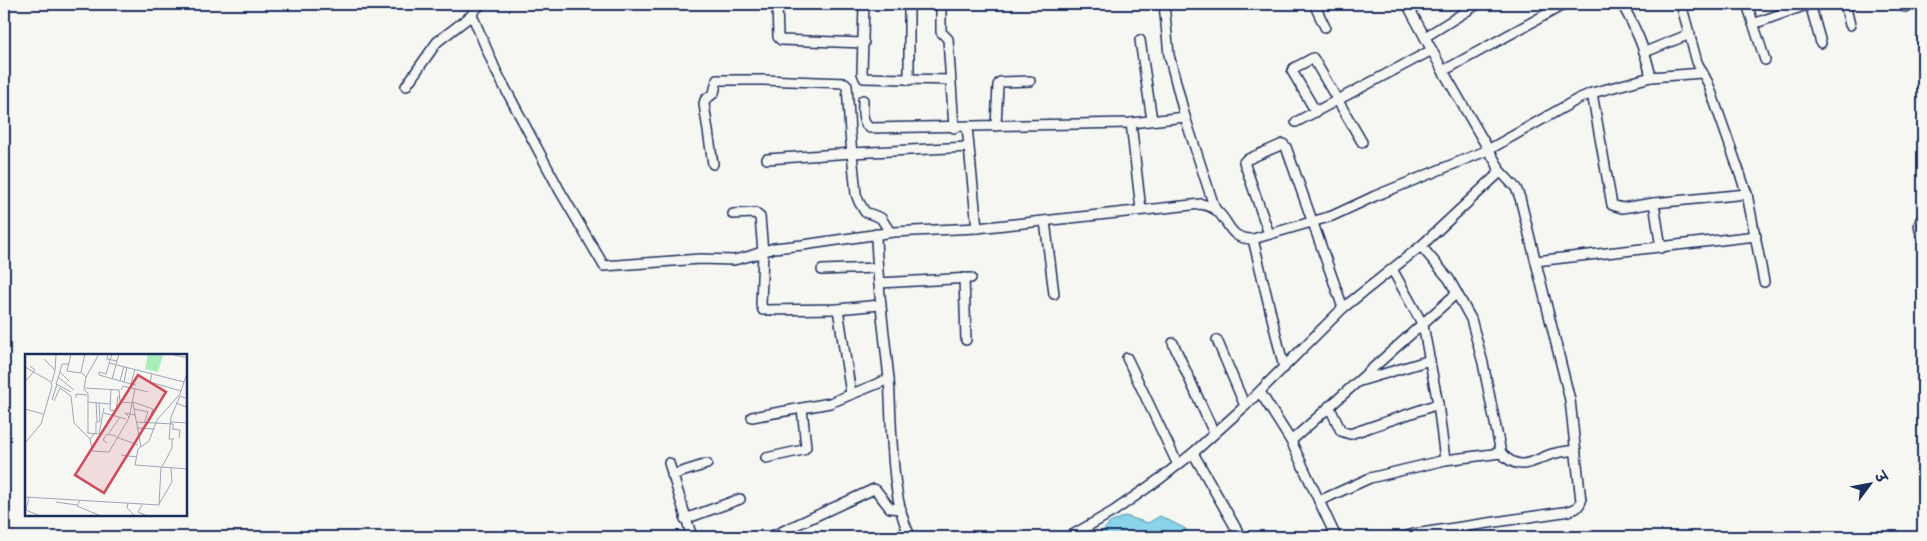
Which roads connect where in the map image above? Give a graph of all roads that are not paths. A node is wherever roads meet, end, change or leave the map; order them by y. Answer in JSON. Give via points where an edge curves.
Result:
{"nodes":[{"id":1,"x":482,"y":4,"type":"edge"},
{"id":2,"x":777,"y":4,"type":"edge"},
{"id":3,"x":864,"y":4,"type":"edge"},
{"id":4,"x":909,"y":4,"type":"edge"},
{"id":5,"x":941,"y":4,"type":"edge"},
{"id":6,"x":1164,"y":4,"type":"edge"},
{"id":7,"x":1314,"y":4,"type":"edge"},
{"id":8,"x":1407,"y":4,"type":"edge"},
{"id":9,"x":1478,"y":4,"type":"edge"},
{"id":10,"x":1565,"y":4,"type":"edge"},
{"id":11,"x":1622,"y":4,"type":"edge"},
{"id":12,"x":1680,"y":4,"type":"edge"},
{"id":13,"x":1747,"y":4,"type":"edge"},
{"id":14,"x":1809,"y":4,"type":"edge"},
{"id":15,"x":1845,"y":4,"type":"edge"},
{"id":16,"x":472,"y":15,"type":"junction"},
{"id":17,"x":1753,"y":24,"type":"junction"},
{"id":18,"x":1850,"y":25,"type":"dead end"},
{"id":19,"x":1325,"y":26,"type":"dead end"},
{"id":20,"x":1690,"y":34,"type":"junction"},
{"id":21,"x":1425,"y":37,"type":"junction"},
{"id":22,"x":1140,"y":40,"type":"dead end"},
{"id":23,"x":864,"y":43,"type":"junction"},
{"id":24,"x":1821,"y":43,"type":"dead end"},
{"id":25,"x":1432,"y":50,"type":"junction"},
{"id":26,"x":1646,"y":52,"type":"junction"},
{"id":27,"x":1765,"y":60,"type":"dead end"},
{"id":28,"x":1443,"y":71,"type":"junction"},
{"id":29,"x":1702,"y":73,"type":"junction"},
{"id":30,"x":1651,"y":77,"type":"junction"},
{"id":31,"x":909,"y":80,"type":"junction"},
{"id":32,"x":950,"y":80,"type":"junction"},
{"id":33,"x":1030,"y":81,"type":"dead end"},
{"id":34,"x":406,"y":86,"type":"dead end"},
{"id":35,"x":1592,"y":93,"type":"junction"},
{"id":36,"x":863,"y":100,"type":"dead end"},
{"id":37,"x":1338,"y":100,"type":"junction"},
{"id":38,"x":1316,"y":112,"type":"junction"},
{"id":39,"x":1185,"y":117,"type":"junction"},
{"id":40,"x":1152,"y":120,"type":"junction"},
{"id":41,"x":1296,"y":122,"type":"dead end"},
{"id":42,"x":1131,"y":123,"type":"junction"},
{"id":43,"x":996,"y":126,"type":"junction"},
{"id":44,"x":967,"y":127,"type":"junction"},
{"id":45,"x":954,"y":128,"type":"junction"},
{"id":46,"x":1362,"y":142,"type":"dead end"},
{"id":47,"x":968,"y":147,"type":"junction"},
{"id":48,"x":1488,"y":150,"type":"junction"},
{"id":49,"x":852,"y":153,"type":"junction"},
{"id":50,"x":767,"y":159,"type":"dead end"},
{"id":51,"x":713,"y":164,"type":"dead end"},
{"id":52,"x":1500,"y":170,"type":"junction"},
{"id":53,"x":1747,"y":194,"type":"junction"},
{"id":54,"x":1654,"y":203,"type":"junction"},
{"id":55,"x":1215,"y":209,"type":"junction"},
{"id":56,"x":1141,"y":210,"type":"junction"},
{"id":57,"x":733,"y":214,"type":"dead end"},
{"id":58,"x":1923,"y":217,"type":"edge"},
{"id":59,"x":1045,"y":221,"type":"junction"},
{"id":60,"x":1312,"y":223,"type":"junction"},
{"id":61,"x":977,"y":228,"type":"junction"},
{"id":62,"x":890,"y":232,"type":"junction"},
{"id":63,"x":876,"y":234,"type":"junction"},
{"id":64,"x":1270,"y":234,"type":"junction"},
{"id":65,"x":1756,"y":236,"type":"junction"},
{"id":66,"x":1253,"y":239,"type":"junction"},
{"id":67,"x":1923,"y":240,"type":"edge"},
{"id":68,"x":1421,"y":246,"type":"junction"},
{"id":69,"x":1661,"y":248,"type":"junction"},
{"id":70,"x":763,"y":252,"type":"junction"},
{"id":71,"x":1536,"y":262,"type":"junction"},
{"id":72,"x":877,"y":268,"type":"junction"},
{"id":73,"x":1392,"y":269,"type":"junction"},
{"id":74,"x":822,"y":270,"type":"dead end"},
{"id":75,"x":1764,"y":282,"type":"dead end"},
{"id":76,"x":879,"y":283,"type":"junction"},
{"id":77,"x":1458,"y":293,"type":"junction"},
{"id":78,"x":1054,"y":294,"type":"dead end"},
{"id":79,"x":880,"y":305,"type":"junction"},
{"id":80,"x":1343,"y":308,"type":"junction"},
{"id":81,"x":838,"y":309,"type":"junction"},
{"id":82,"x":1423,"y":324,"type":"junction"},
{"id":83,"x":966,"y":340,"type":"dead end"},
{"id":84,"x":1217,"y":340,"type":"dead end"},
{"id":85,"x":1172,"y":342,"type":"dead end"},
{"id":86,"x":1127,"y":358,"type":"dead end"},
{"id":87,"x":1430,"y":360,"type":"junction"},
{"id":88,"x":1284,"y":368,"type":"junction"},
{"id":89,"x":889,"y":379,"type":"junction"},
{"id":90,"x":1357,"y":382,"type":"junction"},
{"id":91,"x":1260,"y":392,"type":"junction"},
{"id":92,"x":851,"y":394,"type":"junction"},
{"id":93,"x":1438,"y":404,"type":"junction"},
{"id":94,"x":1245,"y":406,"type":"junction"},
{"id":95,"x":1329,"y":406,"type":"junction"},
{"id":96,"x":802,"y":408,"type":"junction"},
{"id":97,"x":752,"y":417,"type":"dead end"},
{"id":98,"x":1214,"y":433,"type":"junction"},
{"id":99,"x":1291,"y":441,"type":"junction"},
{"id":100,"x":1576,"y":450,"type":"junction"},
{"id":101,"x":1193,"y":453,"type":"junction"},
{"id":102,"x":1501,"y":453,"type":"junction"},
{"id":103,"x":766,"y":458,"type":"dead end"},
{"id":104,"x":1445,"y":460,"type":"junction"},
{"id":105,"x":669,"y":463,"type":"dead end"},
{"id":106,"x":707,"y":464,"type":"dead end"},
{"id":107,"x":1178,"y":465,"type":"junction"},
{"id":108,"x":672,"y":475,"type":"junction"},
{"id":109,"x":740,"y":499,"type":"dead end"},
{"id":110,"x":1319,"y":501,"type":"junction"},
{"id":111,"x":901,"y":509,"type":"junction"},
{"id":112,"x":685,"y":519,"type":"junction"},
{"id":113,"x":909,"y":535,"type":"edge"},
{"id":114,"x":692,"y":537,"type":"edge"},
{"id":115,"x":770,"y":537,"type":"edge"},
{"id":116,"x":897,"y":537,"type":"edge"},
{"id":117,"x":1069,"y":537,"type":"edge"},
{"id":118,"x":1241,"y":537,"type":"edge"},
{"id":119,"x":1336,"y":537,"type":"edge"},
{"id":120,"x":1403,"y":537,"type":"edge"}],
"edges":[{"from":1,"to":16,"type":"street"},
{"from":2,"to":23,"type":"street","via":[[778,37],[781,40]]},
{"from":3,"to":23,"type":"street"},
{"from":4,"to":31,"type":"street"},
{"from":5,"to":32,"type":"street","via":[[941,32],[948,39]]},
{"from":6,"to":39,"type":"street","via":[[1169,55]]},
{"from":7,"to":19,"type":"street"},
{"from":8,"to":21,"type":"street"},
{"from":9,"to":21,"type":"street"},
{"from":10,"to":28,"type":"street"},
{"from":11,"to":26,"type":"street"},
{"from":12,"to":20,"type":"street"},
{"from":13,"to":17,"type":"street"},
{"from":14,"to":17,"type":"street"},
{"from":14,"to":24,"type":"street"},
{"from":15,"to":18,"type":"street"},
{"from":16,"to":34,"type":"street","via":[[437,42]]},
{"from":16,"to":70,"type":"street","via":[[496,71],[603,265],[700,258],[734,260]]},
{"from":17,"to":27,"type":"street"},
{"from":20,"to":26,"type":"street"},
{"from":20,"to":29,"type":"street"},
{"from":21,"to":25,"type":"street"},
{"from":22,"to":40,"type":"street"},
{"from":23,"to":31,"type":"street","via":[[864,78]]},
{"from":25,"to":28,"type":"street"},
{"from":25,"to":37,"type":"street"},
{"from":26,"to":30,"type":"street"},
{"from":28,"to":48,"type":"street"},
{"from":29,"to":30,"type":"street"},
{"from":29,"to":53,"type":"street"},
{"from":30,"to":35,"type":"street"},
{"from":31,"to":32,"type":"street"},
{"from":32,"to":45,"type":"street"},
{"from":33,"to":43,"type":"street","via":[[998,84]]},
{"from":35,"to":48,"type":"street"},
{"from":35,"to":54,"type":"street","via":[[1612,205],[1622,208]]},
{"from":36,"to":45,"type":"street","via":[[864,120],[868,127]]},
{"from":37,"to":38,"type":"street"},
{"from":37,"to":38,"type":"street","via":[[1311,58],[1292,71]]},
{"from":37,"to":46,"type":"street"},
{"from":38,"to":41,"type":"street"},
{"from":39,"to":40,"type":"street"},
{"from":39,"to":55,"type":"street"},
{"from":40,"to":42,"type":"street"},
{"from":42,"to":43,"type":"street"},
{"from":42,"to":56,"type":"street"},
{"from":43,"to":44,"type":"street"},
{"from":44,"to":45,"type":"street"},
{"from":44,"to":47,"type":"street"},
{"from":47,"to":49,"type":"street"},
{"from":47,"to":61,"type":"street"},
{"from":48,"to":52,"type":"street"},
{"from":48,"to":60,"type":"street"},
{"from":49,"to":50,"type":"street"},
{"from":49,"to":51,"type":"street","via":[[845,83],[723,79],[717,80],[713,95],[704,101]]},
{"from":49,"to":62,"type":"street","via":[[859,202],[865,212],[881,218]]},
{"from":52,"to":68,"type":"street"},
{"from":52,"to":71,"type":"street","via":[[1516,188],[1520,198]]},
{"from":53,"to":54,"type":"street"},
{"from":53,"to":65,"type":"street"},
{"from":54,"to":69,"type":"street"},
{"from":55,"to":56,"type":"street","via":[[1201,204]]},
{"from":55,"to":66,"type":"street","via":[[1234,234]]},
{"from":56,"to":59,"type":"street"},
{"from":57,"to":70,"type":"street","via":[[758,214]]},
{"from":58,"to":67,"type":"street","via":[[1919,226]]},
{"from":59,"to":61,"type":"street"},
{"from":59,"to":78,"type":"street"},
{"from":60,"to":64,"type":"street"},
{"from":60,"to":64,"type":"street","via":[[1286,147],[1282,144],[1244,162]]},
{"from":60,"to":80,"type":"street"},
{"from":61,"to":62,"type":"street"},
{"from":62,"to":63,"type":"street"},
{"from":63,"to":70,"type":"street"},
{"from":63,"to":72,"type":"street"},
{"from":64,"to":66,"type":"street"},
{"from":65,"to":69,"type":"street"},
{"from":65,"to":75,"type":"street"},
{"from":66,"to":88,"type":"street"},
{"from":68,"to":73,"type":"street"},
{"from":68,"to":77,"type":"street"},
{"from":69,"to":71,"type":"street"},
{"from":70,"to":81,"type":"street","via":[[763,310]]},
{"from":71,"to":100,"type":"street","via":[[1570,400]]},
{"from":72,"to":74,"type":"street"},
{"from":72,"to":76,"type":"street"},
{"from":73,"to":80,"type":"street"},
{"from":73,"to":82,"type":"street"},
{"from":76,"to":79,"type":"street"},
{"from":76,"to":83,"type":"street","via":[[967,278]]},
{"from":77,"to":82,"type":"street"},
{"from":77,"to":102,"type":"street","via":[[1471,319],[1483,363]]},
{"from":79,"to":81,"type":"street"},
{"from":79,"to":89,"type":"street"},
{"from":80,"to":88,"type":"street"},
{"from":81,"to":92,"type":"street"},
{"from":82,"to":87,"type":"street"},
{"from":82,"to":90,"type":"street"},
{"from":84,"to":94,"type":"street"},
{"from":85,"to":98,"type":"street"},
{"from":86,"to":107,"type":"street"},
{"from":87,"to":90,"type":"street"},
{"from":87,"to":93,"type":"street"},
{"from":88,"to":91,"type":"street"},
{"from":89,"to":92,"type":"street"},
{"from":89,"to":111,"type":"street"},
{"from":90,"to":95,"type":"street"},
{"from":91,"to":94,"type":"street"},
{"from":91,"to":99,"type":"street"},
{"from":92,"to":96,"type":"street","via":[[830,403]]},
{"from":93,"to":95,"type":"street","via":[[1350,434],[1341,431]]},
{"from":93,"to":104,"type":"street"},
{"from":94,"to":98,"type":"street"},
{"from":95,"to":99,"type":"street"},
{"from":96,"to":97,"type":"street"},
{"from":96,"to":103,"type":"street","via":[[806,447]]},
{"from":98,"to":101,"type":"street"},
{"from":99,"to":110,"type":"street"},
{"from":100,"to":102,"type":"street","via":[[1552,454],[1526,464],[1508,461]]},
{"from":100,"to":120,"type":"street","via":[[1582,501],[1574,510]]},
{"from":101,"to":107,"type":"street"},
{"from":101,"to":118,"type":"street"},
{"from":102,"to":104,"type":"street"},
{"from":104,"to":110,"type":"street","via":[[1370,478]]},
{"from":105,"to":108,"type":"street"},
{"from":106,"to":108,"type":"street"},
{"from":107,"to":117,"type":"street","via":[[1114,511]]},
{"from":108,"to":112,"type":"street"},
{"from":109,"to":112,"type":"street"},
{"from":110,"to":119,"type":"street"},
{"from":111,"to":113,"type":"street"},
{"from":111,"to":115,"type":"street","via":[[890,508],[874,489]]},
{"from":112,"to":114,"type":"street"},
{"from":113,"to":116,"type":"street"}]}
